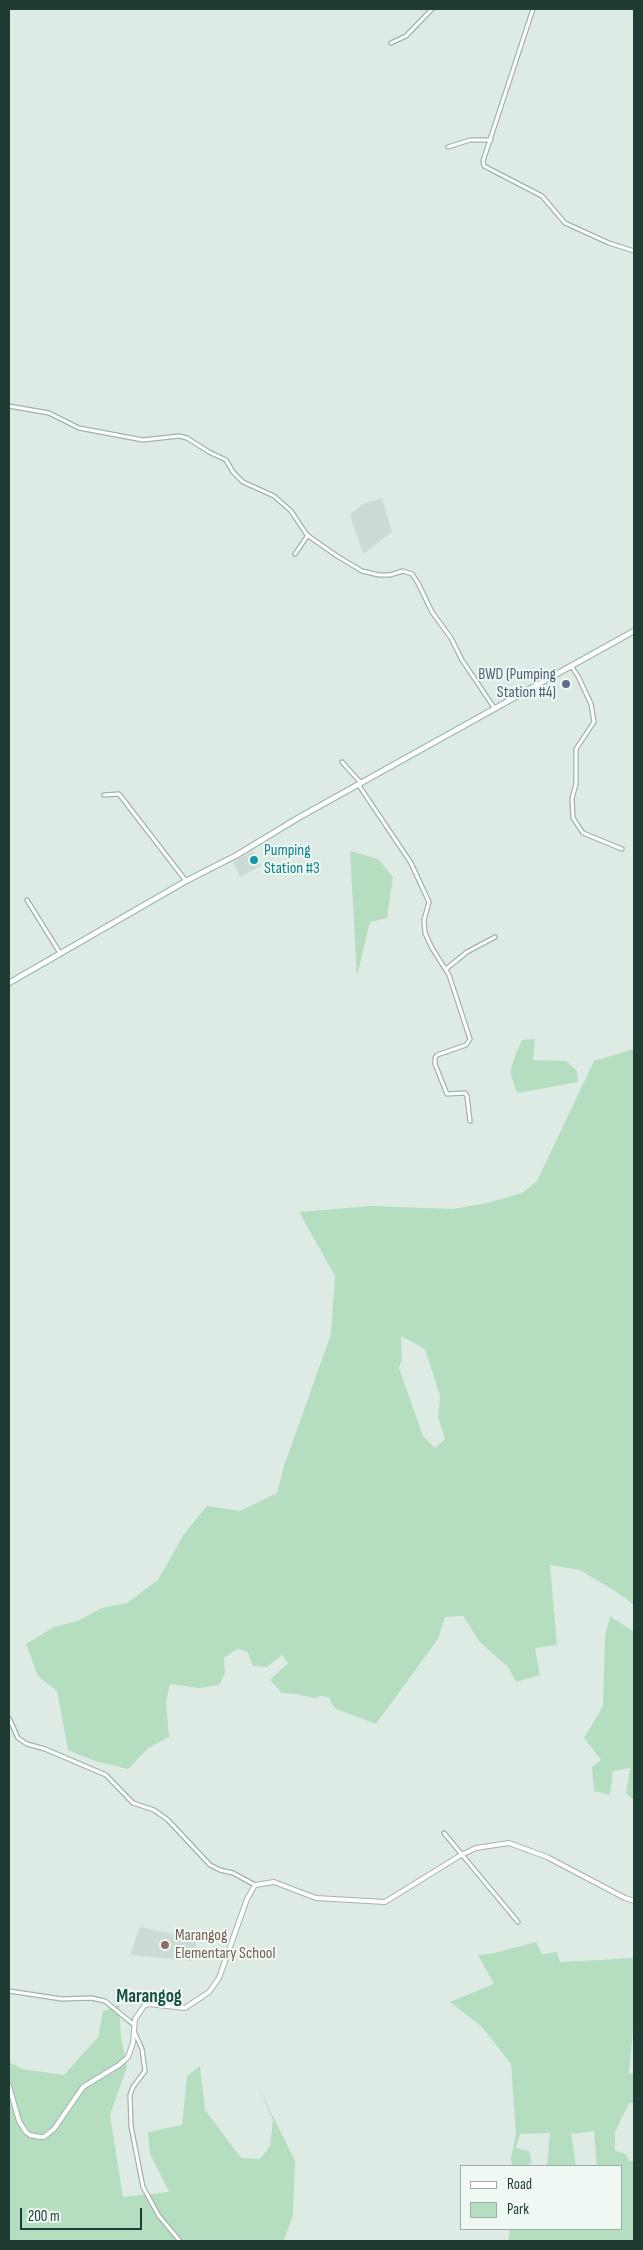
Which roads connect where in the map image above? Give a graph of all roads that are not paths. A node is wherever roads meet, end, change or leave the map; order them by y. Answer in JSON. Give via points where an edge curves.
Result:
{"nodes":[{"id":1,"x":432,"y":9,"type":"edge"},
{"id":2,"x":533,"y":9,"type":"edge"},
{"id":3,"x":391,"y":43,"type":"dead end"},
{"id":4,"x":490,"y":140,"type":"junction"},
{"id":5,"x":448,"y":147,"type":"dead end"},
{"id":6,"x":634,"y":251,"type":"edge"},
{"id":7,"x":9,"y":406,"type":"edge"},
{"id":8,"x":308,"y":535,"type":"junction"},
{"id":9,"x":295,"y":554,"type":"dead end"},
{"id":10,"x":634,"y":631,"type":"edge"},
{"id":11,"x":571,"y":666,"type":"junction"},
{"id":12,"x":495,"y":709,"type":"junction"},
{"id":13,"x":342,"y":762,"type":"dead end"},
{"id":14,"x":360,"y":784,"type":"junction"},
{"id":15,"x":104,"y":795,"type":"dead end"},
{"id":16,"x":622,"y":849,"type":"dead end"},
{"id":17,"x":186,"y":880,"type":"junction"},
{"id":18,"x":27,"y":900,"type":"dead end"},
{"id":19,"x":495,"y":937,"type":"dead end"},
{"id":20,"x":60,"y":953,"type":"junction"},
{"id":21,"x":446,"y":969,"type":"junction"},
{"id":22,"x":9,"y":983,"type":"edge"},
{"id":23,"x":470,"y":1121,"type":"dead end"},
{"id":24,"x":9,"y":1718,"type":"edge"},
{"id":25,"x":444,"y":1833,"type":"dead end"},
{"id":26,"x":461,"y":1854,"type":"junction"},
{"id":27,"x":255,"y":1885,"type":"junction"},
{"id":28,"x":634,"y":1901,"type":"edge"},
{"id":29,"x":518,"y":1922,"type":"dead end"},
{"id":30,"x":9,"y":1991,"type":"edge"},
{"id":31,"x":133,"y":2026,"type":"junction"},
{"id":32,"x":9,"y":2086,"type":"edge"},
{"id":33,"x":180,"y":2241,"type":"edge"}],
"edges":[{"from":1,"to":3,"type":"street","via":[[406,36]]},
{"from":2,"to":4,"type":"street"},
{"from":4,"to":5,"type":"street","via":[[470,140]]},
{"from":4,"to":6,"type":"street","via":[[484,166],[542,196],[572,228]]},
{"from":7,"to":8,"type":"street","via":[[49,413],[79,428],[143,440],[187,438],[226,460],[244,482],[274,496],[291,511]]},
{"from":8,"to":9,"type":"street"},
{"from":8,"to":12,"type":"street","via":[[362,571],[379,575],[412,574],[432,612]]},
{"from":10,"to":11,"type":"main road"},
{"from":11,"to":12,"type":"main road"},
{"from":11,"to":16,"type":"street","via":[[591,704],[594,722],[576,749],[576,784],[572,798],[574,818],[583,833]]},
{"from":12,"to":14,"type":"main road"},
{"from":13,"to":14,"type":"street"},
{"from":14,"to":17,"type":"main road","via":[[237,855]]},
{"from":14,"to":21,"type":"street","via":[[411,864],[429,902],[424,920],[425,933]]},
{"from":15,"to":17,"type":"street","via":[[119,794]]},
{"from":17,"to":20,"type":"main road"},
{"from":18,"to":20,"type":"street"},
{"from":19,"to":21,"type":"street","via":[[467,952]]},
{"from":20,"to":22,"type":"main road"},
{"from":21,"to":23,"type":"street","via":[[470,1039],[466,1045],[434,1058],[447,1094],[465,1093],[467,1096]]},
{"from":24,"to":27,"type":"street","via":[[18,1738],[106,1775],[133,1803],[154,1810],[168,1820],[210,1865]]},
{"from":25,"to":26,"type":"street"},
{"from":26,"to":27,"type":"street","via":[[385,1902],[316,1898],[274,1882]]},
{"from":26,"to":28,"type":"street","via":[[509,1843],[547,1857]]},
{"from":26,"to":29,"type":"street"},
{"from":27,"to":31,"type":"street","via":[[219,1978],[209,1992],[185,2008],[149,2004],[139,2012]]},
{"from":30,"to":31,"type":"street","via":[[105,2001]]},
{"from":31,"to":32,"type":"street","via":[[128,2056],[83,2086],[54,2129],[44,2137],[30,2135],[23,2129]]},
{"from":31,"to":33,"type":"street","via":[[145,2071],[133,2087],[130,2105],[143,2187],[159,2216]]}]}
